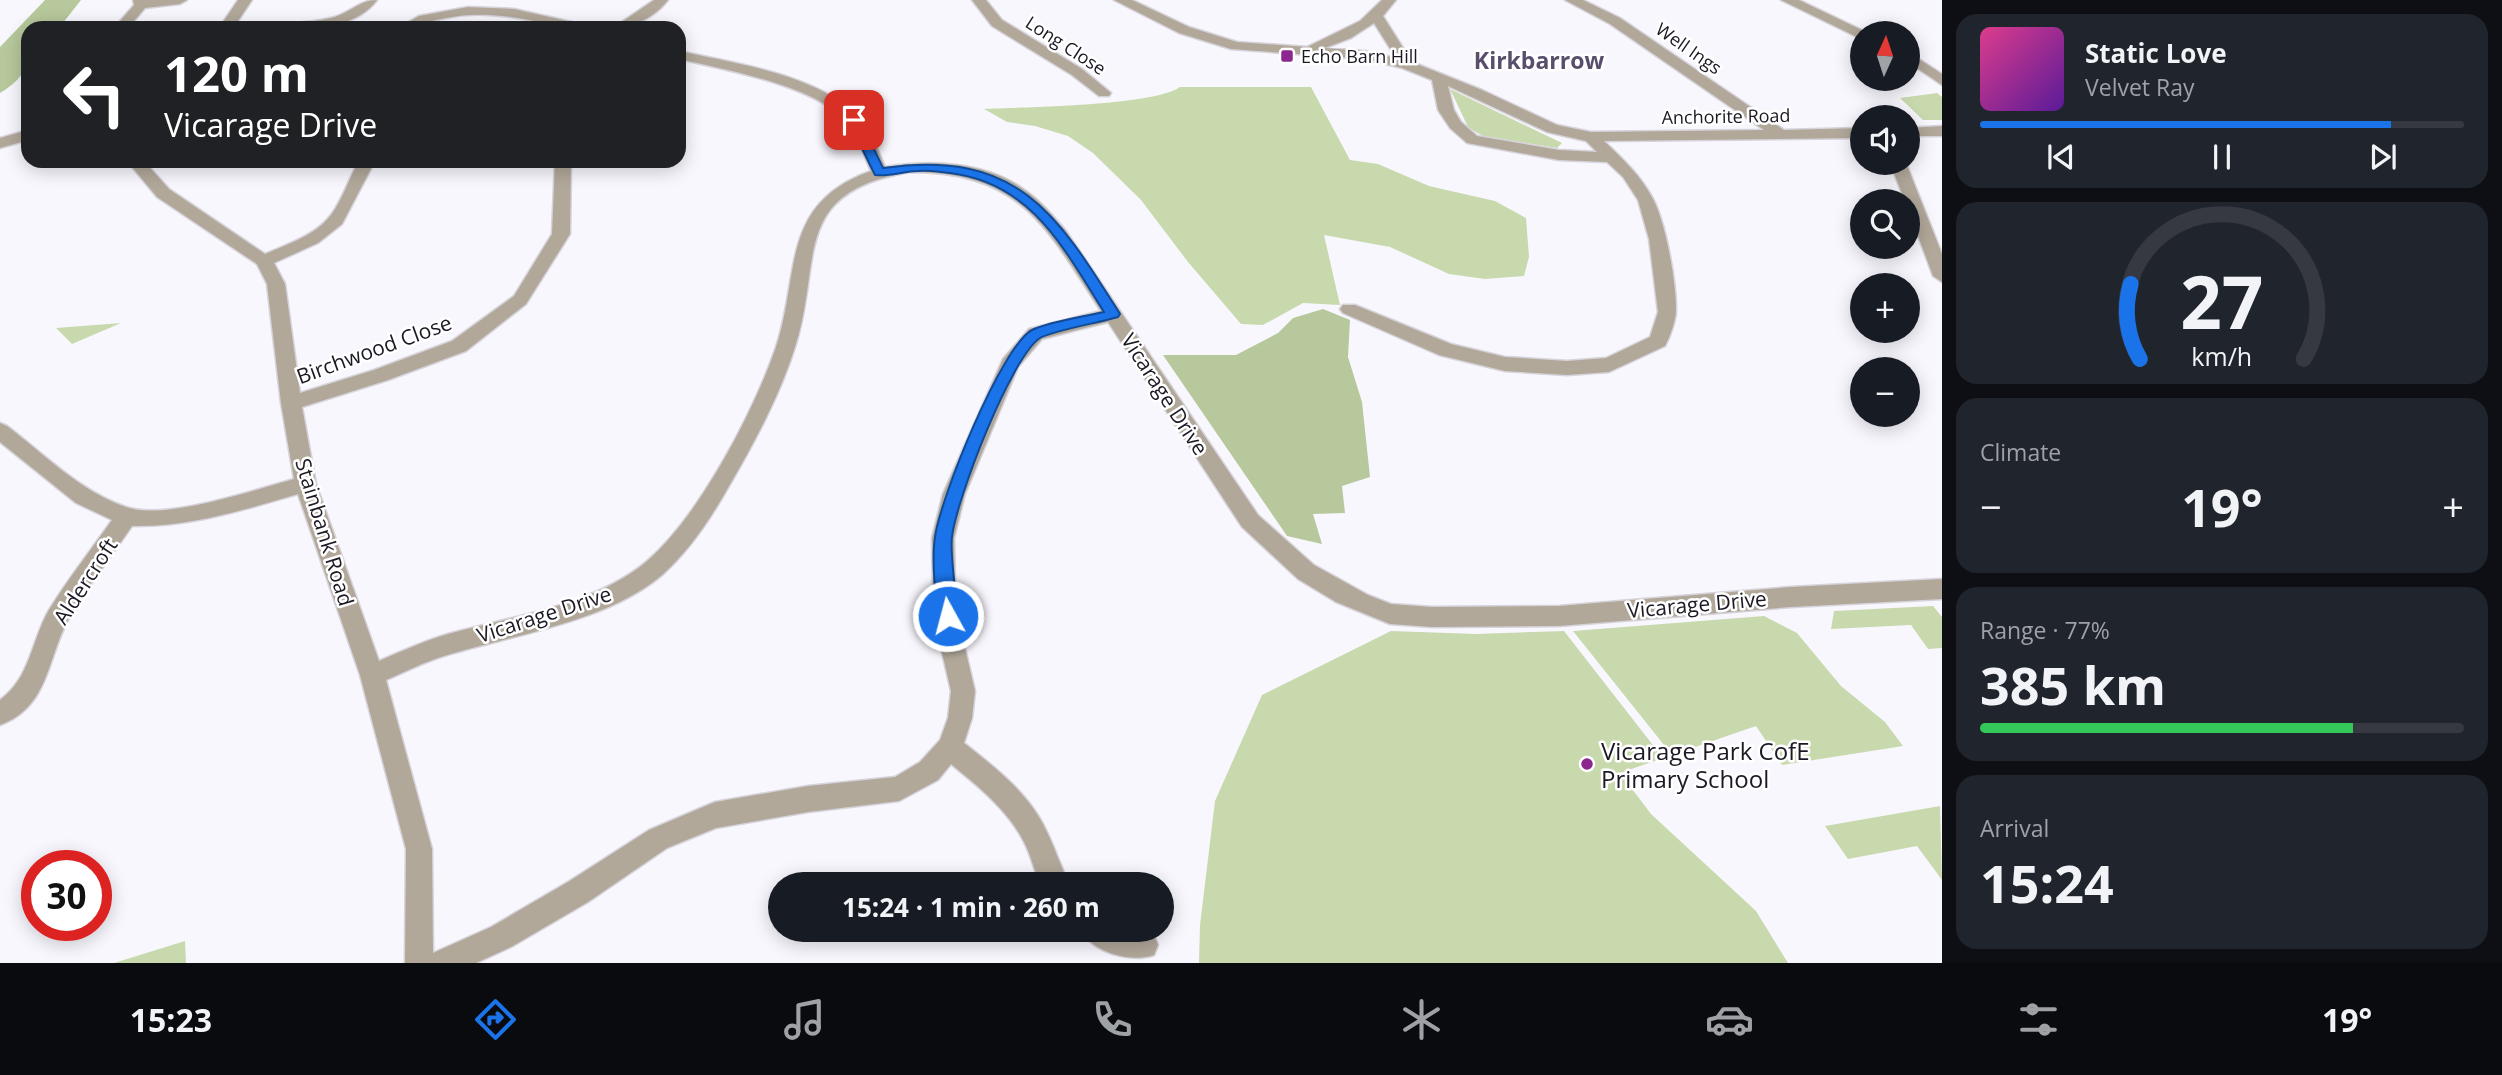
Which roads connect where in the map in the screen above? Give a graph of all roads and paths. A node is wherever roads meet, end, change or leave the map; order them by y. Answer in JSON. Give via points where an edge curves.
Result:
{"nodes":[{"id":1,"x":180,"y":0,"type":"edge"},
{"id":2,"x":245,"y":0,"type":"edge"},
{"id":3,"x":370,"y":0,"type":"edge"},
{"id":4,"x":661,"y":0,"type":"edge"},
{"id":5,"x":979,"y":0,"type":"edge"},
{"id":6,"x":1121,"y":0,"type":"edge"},
{"id":7,"x":1389,"y":0,"type":"edge"},
{"id":8,"x":1572,"y":0,"type":"edge"},
{"id":9,"x":1788,"y":0,"type":"edge"},
{"id":10,"x":141,"y":3,"type":"edge"},
{"id":11,"x":506,"y":5,"type":"edge"},
{"id":12,"x":1377,"y":16,"type":"junction"},
{"id":13,"x":127,"y":21,"type":"edge"},
{"id":14,"x":231,"y":21,"type":"edge"},
{"id":15,"x":323,"y":21,"type":"edge"},
{"id":16,"x":415,"y":21,"type":"edge"},
{"id":17,"x":558,"y":21,"type":"edge"},
{"id":18,"x":631,"y":21,"type":"edge"},
{"id":19,"x":1850,"y":28,"type":"edge"},
{"id":20,"x":1305,"y":50,"type":"junction"},
{"id":21,"x":686,"y":57,"type":"edge"},
{"id":22,"x":1407,"y":65,"type":"junction"},
{"id":23,"x":1920,"y":65,"type":"edge"},
{"id":24,"x":1438,"y":76,"type":"junction"},
{"id":25,"x":1942,"y":81,"type":"edge"},
{"id":26,"x":1104,"y":93,"type":"dead end"},
{"id":27,"x":1942,"y":131,"type":"edge"},
{"id":28,"x":1920,"y":132,"type":"edge"},
{"id":29,"x":1850,"y":133,"type":"edge"},
{"id":30,"x":1780,"y":134,"type":"junction"},
{"id":31,"x":21,"y":137,"type":"edge"},
{"id":32,"x":1591,"y":137,"type":"junction"},
{"id":33,"x":0,"y":143,"type":"edge"},
{"id":34,"x":1611,"y":157,"type":"junction"},
{"id":35,"x":141,"y":168,"type":"edge"},
{"id":36,"x":362,"y":168,"type":"edge"},
{"id":37,"x":563,"y":168,"type":"edge"},
{"id":38,"x":879,"y":172,"type":"junction"},
{"id":39,"x":1903,"y":175,"type":"edge"},
{"id":40,"x":264,"y":261,"type":"junction"},
{"id":41,"x":1942,"y":276,"type":"edge"},
{"id":42,"x":1349,"y":309,"type":"dead end"},
{"id":43,"x":1113,"y":314,"type":"junction"},
{"id":44,"x":291,"y":403,"type":"junction"},
{"id":45,"x":0,"y":431,"type":"edge"},
{"id":46,"x":305,"y":484,"type":"junction"},
{"id":47,"x":126,"y":517,"type":"junction"},
{"id":48,"x":1942,"y":589,"type":"edge"},
{"id":49,"x":372,"y":675,"type":"junction"},
{"id":50,"x":0,"y":714,"type":"edge"},
{"id":51,"x":950,"y":747,"type":"junction"},
{"id":52,"x":1048,"y":872,"type":"edge"},
{"id":53,"x":1128,"y":942,"type":"edge"},
{"id":54,"x":1144,"y":945,"type":"dead end"},
{"id":55,"x":419,"y":963,"type":"edge"},
{"id":56,"x":443,"y":963,"type":"edge"}],
"edges":[{"from":1,"to":10,"type":"street"},
{"from":2,"to":14,"type":"street"},
{"from":3,"to":15,"type":"street","via":[[348,18]]},
{"from":4,"to":18,"type":"street"},
{"from":5,"to":26,"type":"street","name":"Long Close","via":[[997,23]]},
{"from":6,"to":20,"type":"street","via":[[1184,30],[1236,47]]},
{"from":7,"to":12,"type":"street"},
{"from":8,"to":30,"type":"street","name":"Well Ings","via":[[1615,20]]},
{"from":9,"to":19,"type":"street"},
{"from":10,"to":13,"type":"street"},
{"from":11,"to":16,"type":"street","via":[[435,13]]},
{"from":11,"to":17,"type":"street"},
{"from":12,"to":20,"type":"street","via":[[1349,35]]},
{"from":12,"to":22,"type":"street"},
{"from":20,"to":22,"type":"street","via":[[1364,55]]},
{"from":21,"to":38,"type":"street","via":[[815,93],[854,120]]},
{"from":22,"to":24,"type":"street"},
{"from":23,"to":25,"type":"street"},
{"from":24,"to":32,"type":"street","via":[[1552,129]]},
{"from":24,"to":34,"type":"street","via":[[1447,110],[1472,140],[1559,155]]},
{"from":27,"to":28,"type":"street"},
{"from":29,"to":30,"type":"street","name":"Anchorite Road"},
{"from":30,"to":32,"type":"street","name":"Anchorite Road"},
{"from":31,"to":33,"type":"street"},
{"from":32,"to":34,"type":"street"},
{"from":34,"to":42,"type":"street","via":[[1646,200],[1658,239],[1667,312],[1658,341],[1609,365],[1505,364],[1446,350]]},
{"from":35,"to":40,"type":"street","via":[[163,194]]},
{"from":36,"to":40,"type":"street","via":[[337,219],[307,243]]},
{"from":37,"to":44,"type":"street","name":"Birchwood Close","via":[[561,234],[520,300],[459,346]]},
{"from":38,"to":43,"type":"street","name":"Vicarage Drive","via":[[918,167],[952,170],[1011,188],[1033,204],[1060,235]]},
{"from":38,"to":49,"type":"street","name":"Vicarage Drive","via":[[852,184],[819,213],[802,251],[791,329],[776,373],[727,473],[704,509],[652,569],[610,596],[441,646]]},
{"from":39,"to":41,"type":"street"},
{"from":40,"to":44,"type":"street","name":"Stainbank Road","via":[[276,284]]},
{"from":43,"to":48,"type":"street","name":"Vicarage Drive","via":[[1250,522],[1306,572],[1344,595],[1390,614],[1559,616],[1778,597]]},
{"from":43,"to":51,"type":"street","via":[[1036,334],[1010,364],[954,494],[943,538],[944,588],[963,691]]},
{"from":44,"to":46,"type":"street","name":"Stainbank Road"},
{"from":45,"to":47,"type":"street","via":[[84,497]]},
{"from":46,"to":47,"type":"street","via":[[219,509],[162,518]]},
{"from":46,"to":49,"type":"street","name":"Stainbank Road"},
{"from":47,"to":50,"type":"street","name":"Aldercroft","via":[[57,618],[23,697]]},
{"from":49,"to":55,"type":"street","name":"Stainbank Road","via":[[419,849]]},
{"from":51,"to":52,"type":"street","via":[[992,782],[1032,828]]},
{"from":51,"to":56,"type":"street","via":[[929,771],[898,789],[715,816],[669,835],[501,937]]},
{"from":53,"to":54,"type":"street"}]}
